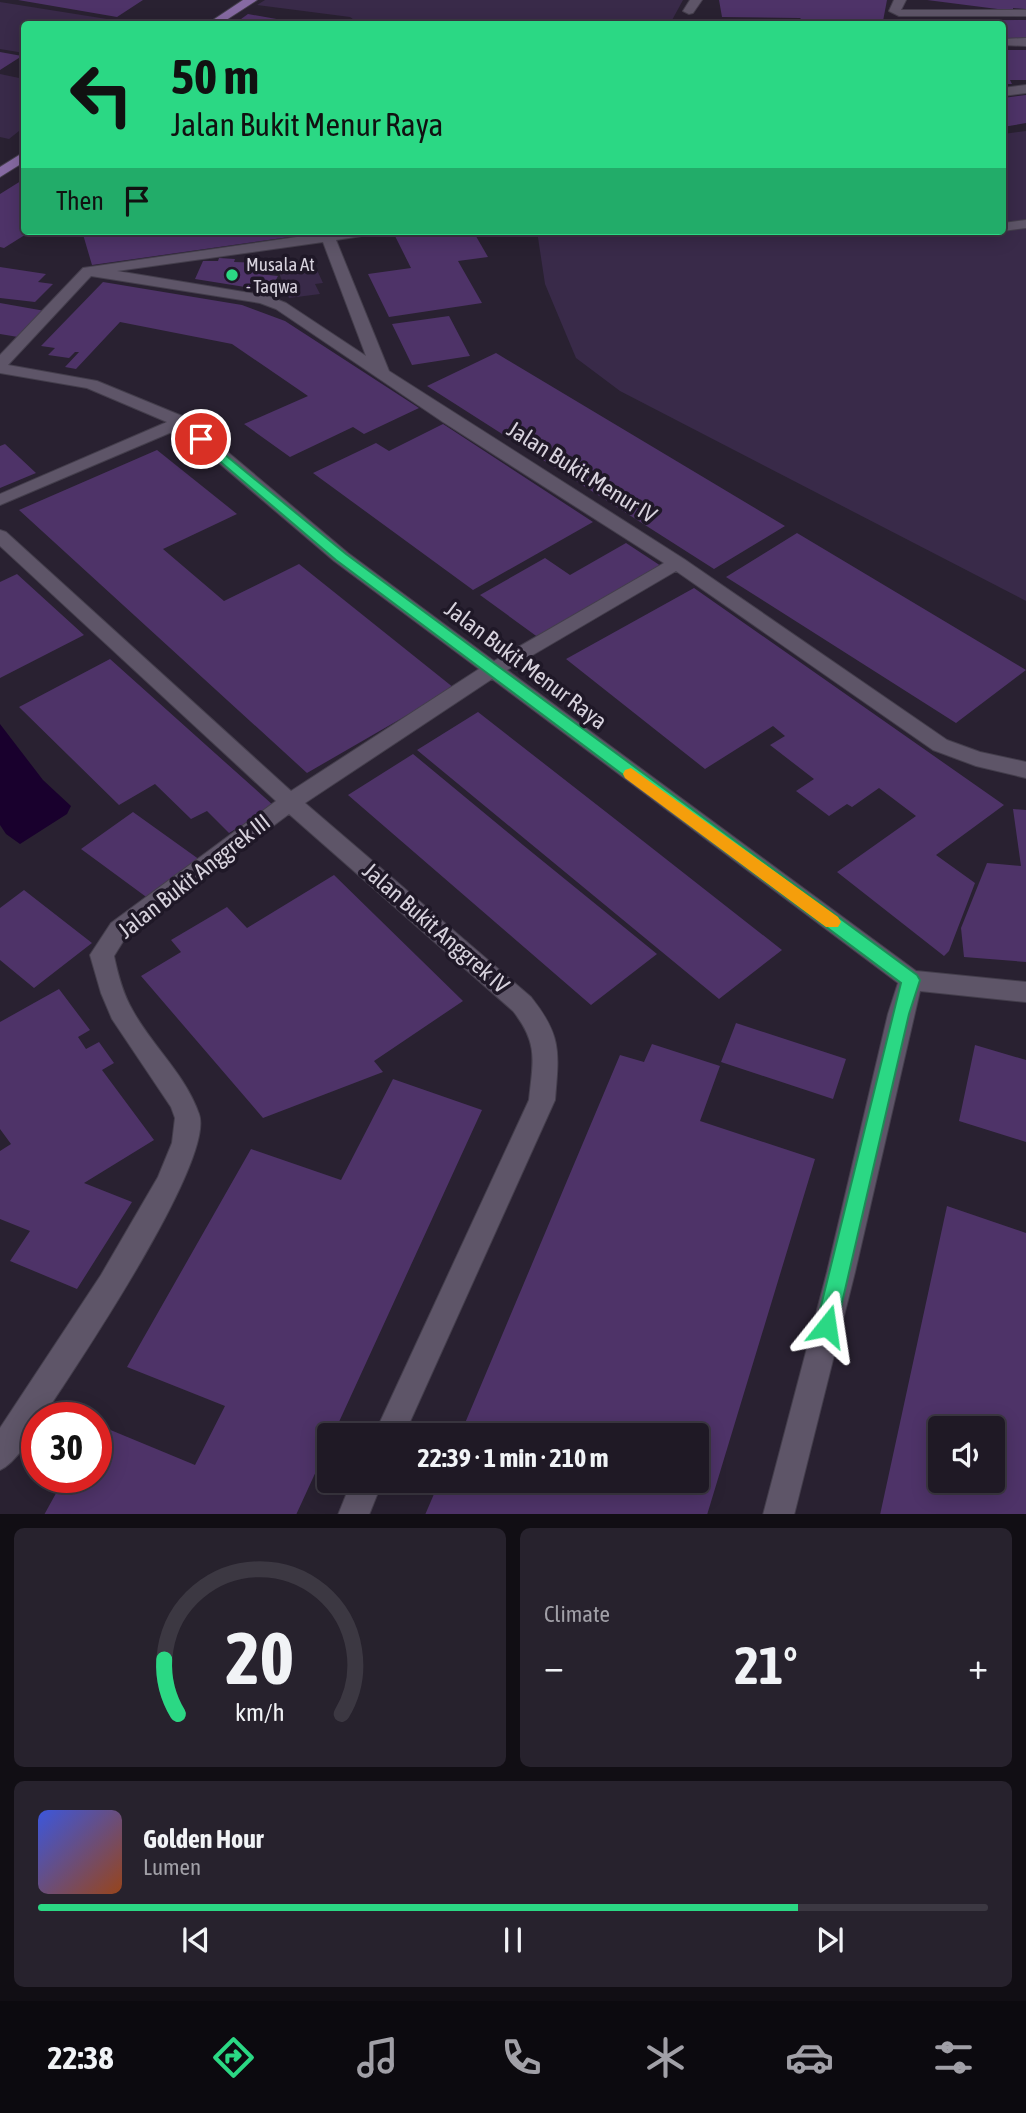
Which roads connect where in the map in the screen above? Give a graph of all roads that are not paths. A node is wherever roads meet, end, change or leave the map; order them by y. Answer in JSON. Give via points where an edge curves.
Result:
{"nodes":[{"id":1,"x":251,"y":0,"type":"edge"},
{"id":2,"x":901,"y":0,"type":"edge"},
{"id":3,"x":1026,"y":13,"type":"edge"},
{"id":4,"x":218,"y":21,"type":"edge"},
{"id":5,"x":1006,"y":42,"type":"edge"},
{"id":6,"x":1026,"y":42,"type":"edge"},
{"id":7,"x":1026,"y":89,"type":"edge"},
{"id":8,"x":1006,"y":92,"type":"edge"},
{"id":9,"x":21,"y":158,"type":"edge"},
{"id":10,"x":0,"y":173,"type":"edge"},
{"id":11,"x":1026,"y":224,"type":"edge"},
{"id":12,"x":1006,"y":227,"type":"edge"},
{"id":13,"x":341,"y":235,"type":"edge"},
{"id":14,"x":328,"y":237,"type":"junction"},
{"id":15,"x":89,"y":271,"type":"junction"},
{"id":16,"x":0,"y":366,"type":"edge"},
{"id":17,"x":383,"y":372,"type":"junction"},
{"id":18,"x":181,"y":422,"type":"junction"},
{"id":19,"x":0,"y":500,"type":"edge"},
{"id":20,"x":0,"y":536,"type":"edge"},
{"id":21,"x":677,"y":563,"type":"junction"},
{"id":22,"x":491,"y":671,"type":"junction"},
{"id":23,"x":1026,"y":770,"type":"edge"},
{"id":24,"x":290,"y":802,"type":"junction"},
{"id":25,"x":911,"y":980,"type":"junction"},
{"id":26,"x":1026,"y":992,"type":"edge"},
{"id":27,"x":394,"y":1423,"type":"edge"},
{"id":28,"x":0,"y":1455,"type":"edge"},
{"id":29,"x":362,"y":1493,"type":"edge"},
{"id":30,"x":352,"y":1514,"type":"edge"},
{"id":31,"x":778,"y":1514,"type":"edge"}],
"edges":[{"from":1,"to":4,"type":"main road"},
{"from":2,"to":3,"type":"street","via":[[895,11],[899,13]]},
{"from":5,"to":6,"type":"street"},
{"from":7,"to":8,"type":"street"},
{"from":9,"to":10,"type":"main road"},
{"from":11,"to":12,"type":"street"},
{"from":13,"to":14,"type":"street"},
{"from":14,"to":15,"type":"street"},
{"from":14,"to":17,"type":"street"},
{"from":15,"to":16,"type":"street"},
{"from":15,"to":17,"type":"street","name":"Jalan Bukit Menur IV","via":[[263,299]]},
{"from":16,"to":18,"type":"street","name":"Jalan Bukit Menur Raya","via":[[91,384]]},
{"from":17,"to":21,"type":"street","name":"Jalan Bukit Menur IV"},
{"from":18,"to":19,"type":"street"},
{"from":18,"to":22,"type":"street","name":"Jalan Bukit Menur Raya","via":[[341,557]]},
{"from":20,"to":24,"type":"street","name":"Jalan Bukit Anggrek IV"},
{"from":21,"to":22,"type":"street","name":"Jalan Bukit Anggrek III"},
{"from":21,"to":23,"type":"street","name":"Jalan Bukit Menur IV","via":[[940,745]]},
{"from":22,"to":24,"type":"street","name":"Jalan Bukit Anggrek III"},
{"from":22,"to":25,"type":"street","name":"Jalan Bukit Menur Raya"},
{"from":24,"to":27,"type":"street","name":"Jalan Bukit Anggrek IV","via":[[522,1004],[540,1027],[546,1055],[542,1100]]},
{"from":24,"to":28,"type":"street","name":"Jalan Bukit Anggrek III","via":[[119,929],[102,955],[107,979],[129,1026],[177,1091],[189,1122],[184,1149],[154,1216]]},
{"from":25,"to":26,"type":"street"},
{"from":25,"to":31,"type":"street"},
{"from":29,"to":30,"type":"street"}]}
